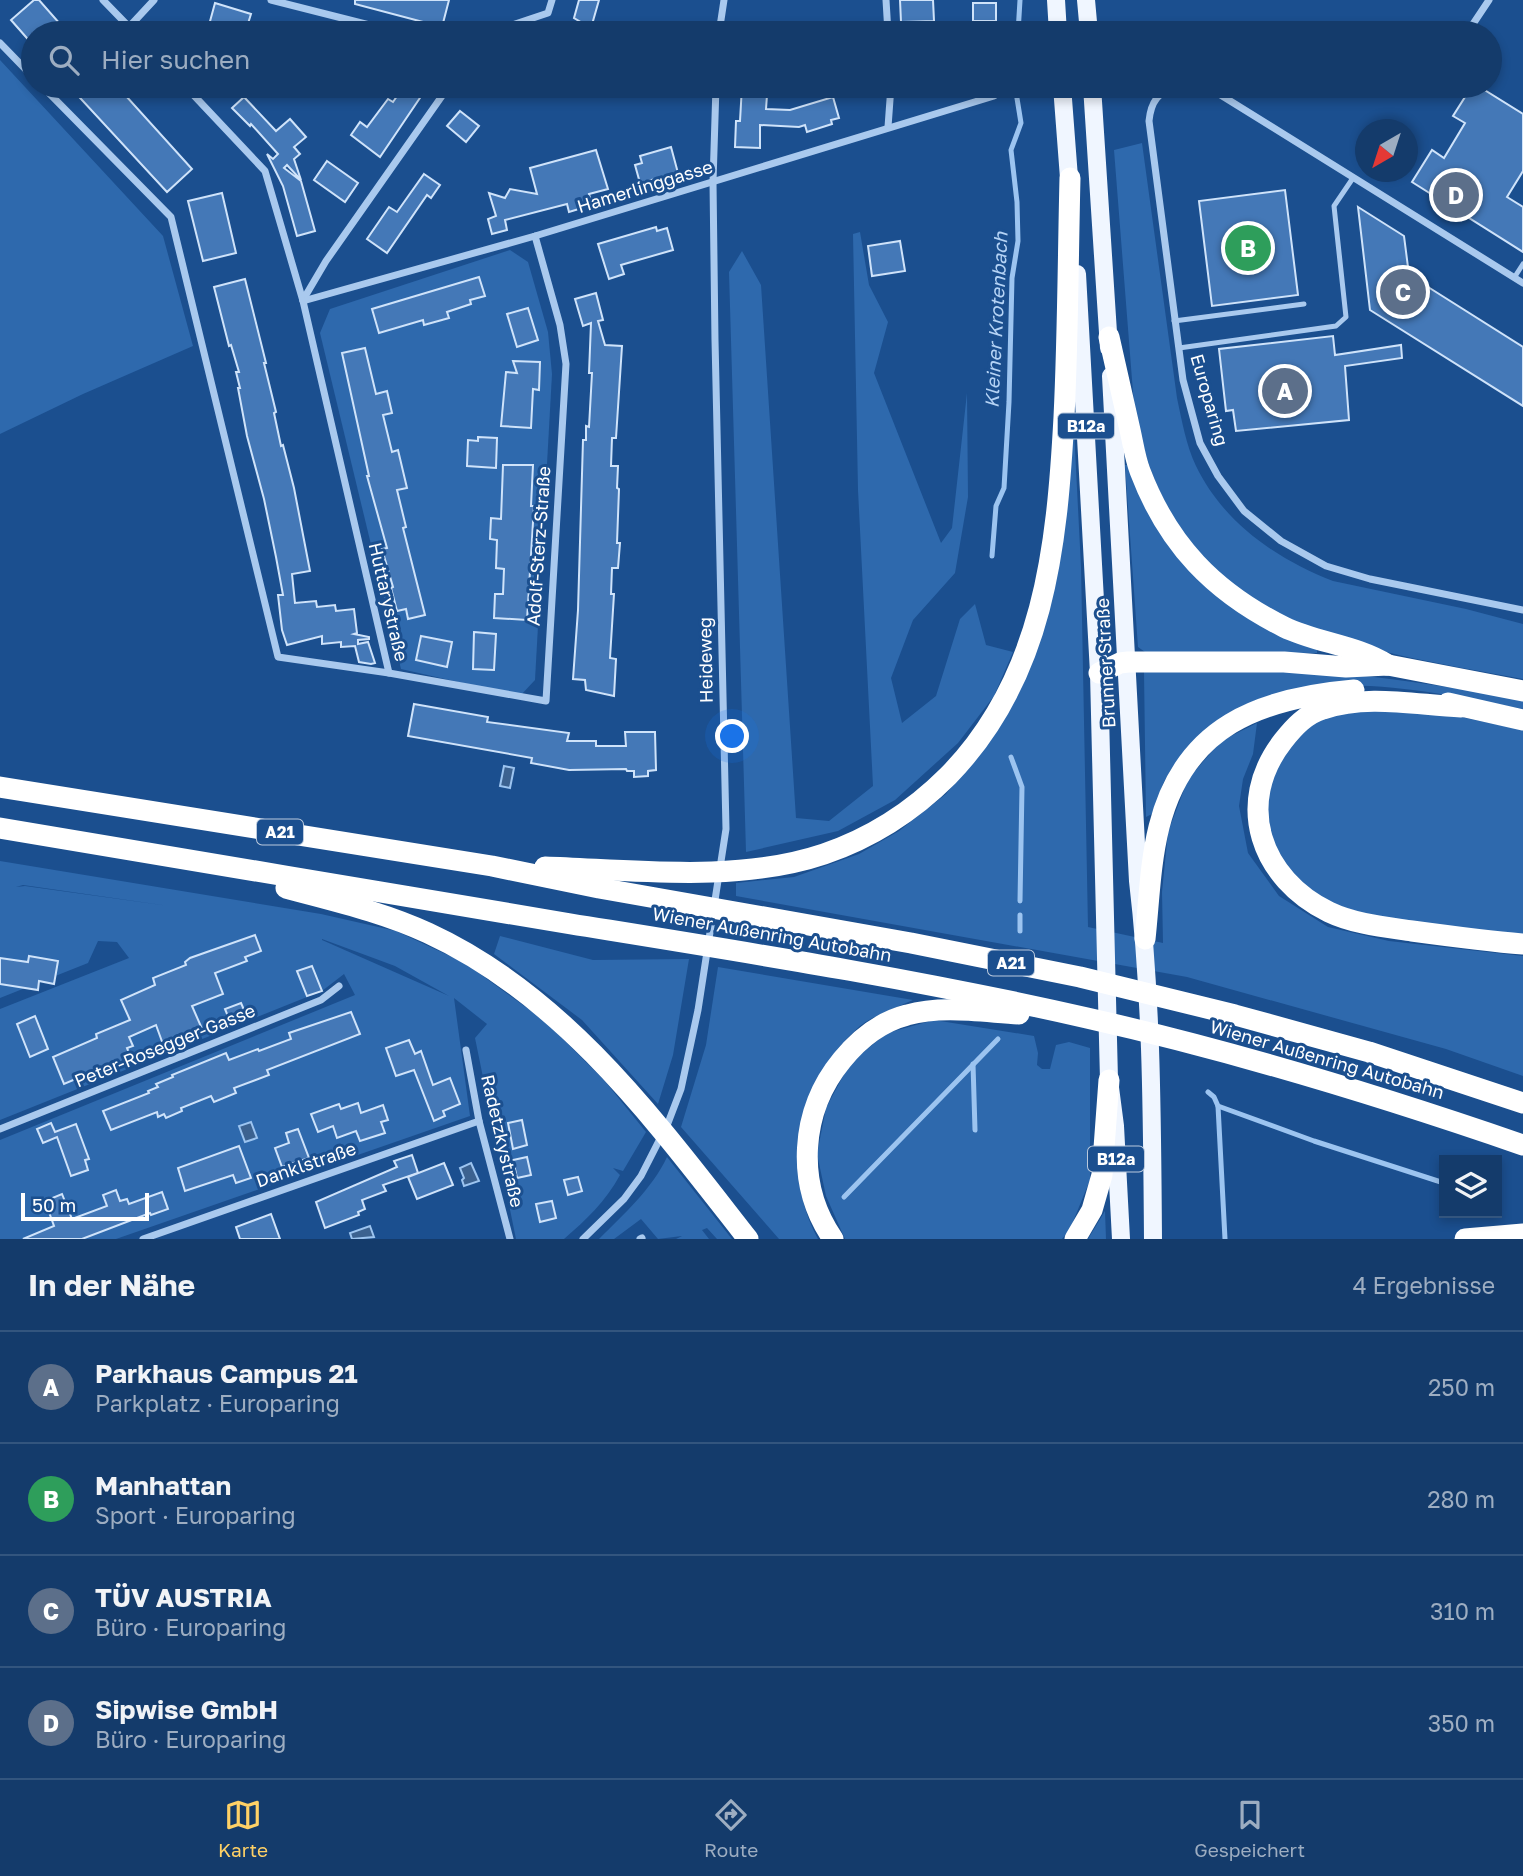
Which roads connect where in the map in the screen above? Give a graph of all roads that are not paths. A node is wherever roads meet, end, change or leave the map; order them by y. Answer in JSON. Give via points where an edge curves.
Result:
{"nodes":[{"id":1,"x":103,"y":0,"type":"edge"},
{"id":2,"x":154,"y":0,"type":"edge"},
{"id":3,"x":271,"y":0,"type":"edge"},
{"id":4,"x":552,"y":0,"type":"edge"},
{"id":5,"x":724,"y":0,"type":"edge"},
{"id":6,"x":886,"y":0,"type":"edge"},
{"id":7,"x":1056,"y":0,"type":"edge"},
{"id":8,"x":1086,"y":0,"type":"edge"},
{"id":9,"x":1489,"y":0,"type":"edge"},
{"id":10,"x":123,"y":21,"type":"edge"},
{"id":11,"x":139,"y":21,"type":"edge"},
{"id":12,"x":354,"y":21,"type":"edge"},
{"id":13,"x":524,"y":21,"type":"edge"},
{"id":14,"x":721,"y":21,"type":"edge"},
{"id":15,"x":887,"y":21,"type":"edge"},
{"id":16,"x":1057,"y":21,"type":"edge"},
{"id":17,"x":1088,"y":21,"type":"edge"},
{"id":18,"x":1475,"y":21,"type":"edge"},
{"id":19,"x":0,"y":43,"type":"edge"},
{"id":20,"x":21,"y":65,"type":"edge"},
{"id":21,"x":54,"y":98,"type":"edge"},
{"id":22,"x":196,"y":98,"type":"edge"},
{"id":23,"x":441,"y":98,"type":"edge"},
{"id":24,"x":716,"y":98,"type":"edge"},
{"id":25,"x":890,"y":98,"type":"edge"},
{"id":26,"x":987,"y":98,"type":"edge"},
{"id":27,"x":1063,"y":98,"type":"edge"},
{"id":28,"x":1093,"y":98,"type":"edge"},
{"id":29,"x":1156,"y":98,"type":"edge"},
{"id":30,"x":1225,"y":98,"type":"edge"},
{"id":31,"x":888,"y":127,"type":"junction"},
{"id":32,"x":1070,"y":178,"type":"junction"},
{"id":33,"x":1353,"y":178,"type":"junction"},
{"id":34,"x":713,"y":183,"type":"junction"},
{"id":35,"x":535,"y":236,"type":"junction"},
{"id":36,"x":1523,"y":264,"type":"edge"},
{"id":37,"x":1514,"y":278,"type":"junction"},
{"id":38,"x":1523,"y":284,"type":"edge"},
{"id":39,"x":303,"y":301,"type":"junction"},
{"id":40,"x":1304,"y":304,"type":"dead end"},
{"id":41,"x":1174,"y":321,"type":"junction"},
{"id":42,"x":1109,"y":337,"type":"junction"},
{"id":43,"x":1179,"y":348,"type":"junction"},
{"id":44,"x":1523,"y":610,"type":"edge"},
{"id":45,"x":1128,"y":662,"type":"junction"},
{"id":46,"x":1388,"y":665,"type":"junction"},
{"id":47,"x":388,"y":673,"type":"junction"},
{"id":48,"x":1099,"y":673,"type":"junction"},
{"id":49,"x":1523,"y":691,"type":"edge"},
{"id":50,"x":1461,"y":707,"type":"junction"},
{"id":51,"x":1523,"y":720,"type":"edge"},
{"id":52,"x":0,"y":787,"type":"edge"},
{"id":53,"x":0,"y":828,"type":"edge"},
{"id":54,"x":157,"y":855,"type":"junction"},
{"id":55,"x":492,"y":866,"type":"junction"},
{"id":56,"x":1145,"y":939,"type":"junction"},
{"id":57,"x":1523,"y":944,"type":"edge"},
{"id":58,"x":339,"y":986,"type":"dead end"},
{"id":59,"x":1091,"y":1019,"type":"junction"},
{"id":60,"x":466,"y":1050,"type":"dead end"},
{"id":61,"x":1108,"y":1080,"type":"junction"},
{"id":62,"x":1522,"y":1102,"type":"edge"},
{"id":63,"x":479,"y":1121,"type":"junction"},
{"id":64,"x":0,"y":1129,"type":"edge"},
{"id":65,"x":1523,"y":1145,"type":"edge"},
{"id":66,"x":675,"y":1146,"type":"junction"},
{"id":67,"x":1523,"y":1234,"type":"edge"},
{"id":68,"x":143,"y":1239,"type":"edge"},
{"id":69,"x":510,"y":1239,"type":"edge"},
{"id":70,"x":583,"y":1239,"type":"edge"},
{"id":71,"x":748,"y":1239,"type":"edge"},
{"id":72,"x":764,"y":1239,"type":"edge"},
{"id":73,"x":833,"y":1239,"type":"edge"},
{"id":74,"x":1075,"y":1239,"type":"edge"},
{"id":75,"x":1121,"y":1239,"type":"edge"},
{"id":76,"x":1153,"y":1239,"type":"edge"},
{"id":77,"x":1465,"y":1239,"type":"edge"}],
"edges":[{"from":1,"to":10,"type":"street"},
{"from":2,"to":11,"type":"street"},
{"from":3,"to":12,"type":"street"},
{"from":4,"to":13,"type":"street","via":[[548,13]]},
{"from":5,"to":14,"type":"street"},
{"from":6,"to":15,"type":"street"},
{"from":7,"to":16,"type":"main road"},
{"from":8,"to":17,"type":"main road"},
{"from":9,"to":18,"type":"street"},
{"from":19,"to":20,"type":"street"},
{"from":21,"to":47,"type":"street","name":"Huttarystraße","via":[[171,217],[278,657]]},
{"from":22,"to":39,"type":"street","name":"Huttarystraße","via":[[265,171]]},
{"from":23,"to":39,"type":"street"},
{"from":24,"to":34,"type":"street","name":"Heideweg"},
{"from":25,"to":31,"type":"street"},
{"from":26,"to":31,"type":"street","name":"Hamerlinggasse"},
{"from":27,"to":32,"type":"main road","name":"Brunner Straße","number":"B12a"},
{"from":28,"to":42,"type":"main road","name":"Brunner Straße","number":"B12a"},
{"from":29,"to":41,"type":"street","name":"Europaring","via":[[1149,121]]},
{"from":30,"to":33,"type":"street"},
{"from":31,"to":34,"type":"street","name":"Hamerlinggasse"},
{"from":32,"to":48,"type":"main road","name":"Brunner Straße","number":"B12a"},
{"from":32,"to":55,"type":"highway","via":[[1066,368],[1053,543],[1023,663],[1000,710],[968,755],[929,795],[879,831],[823,854],[760,868],[686,872]]},
{"from":33,"to":37,"type":"street"},
{"from":33,"to":43,"type":"lane","via":[[1334,206],[1346,317],[1336,326]]},
{"from":34,"to":35,"type":"street","name":"Hamerlinggasse"},
{"from":34,"to":70,"type":"street","name":"Heideweg","via":[[726,830],[681,1089],[642,1176]]},
{"from":35,"to":39,"type":"street","name":"Hamerlinggasse"},
{"from":35,"to":47,"type":"street","name":"Adolf-Sterz-Straße","via":[[566,364],[545,701]]},
{"from":36,"to":37,"type":"lane"},
{"from":37,"to":38,"type":"street"},
{"from":39,"to":47,"type":"street","name":"Huttarystraße"},
{"from":40,"to":41,"type":"lane"},
{"from":41,"to":43,"type":"street","name":"Europaring"},
{"from":42,"to":45,"type":"main road","name":"Brunner Straße","number":"B12a"},
{"from":42,"to":46,"type":"highway","via":[[1139,469],[1160,516],[1185,553],[1215,584],[1253,611],[1302,635],[1373,655]]},
{"from":43,"to":44,"type":"street","name":"Europaring","via":[[1200,443],[1244,511],[1281,541],[1326,566],[1370,579]]},
{"from":45,"to":46,"type":"highway"},
{"from":45,"to":48,"type":"highway"},
{"from":45,"to":56,"type":"main road","name":"Brunner Straße","number":"B12a"},
{"from":46,"to":49,"type":"highway"},
{"from":48,"to":61,"type":"main road","name":"Brunner Straße","number":"B12a"},
{"from":50,"to":51,"type":"highway"},
{"from":50,"to":56,"type":"highway","via":[[1426,696],[1354,690],[1265,705],[1228,724],[1195,752],[1174,784],[1159,827]]},
{"from":50,"to":57,"type":"highway","via":[[1385,701],[1322,709],[1296,725],[1272,755],[1259,791],[1258,828],[1272,863],[1297,893],[1331,913],[1374,925]]},
{"from":52,"to":55,"type":"highway","name":"Wiener Außenring Autobahn","number":"A21"},
{"from":53,"to":54,"type":"highway","name":"Wiener Außenring Autobahn","number":"A21"},
{"from":54,"to":59,"type":"highway","name":"Wiener Außenring Autobahn","number":"A21","via":[[848,971]]},
{"from":54,"to":66,"type":"highway","via":[[382,914],[477,958],[567,1027]]},
{"from":55,"to":62,"type":"highway","name":"Wiener Außenring Autobahn","number":"A21","via":[[1080,977],[1369,1052]]},
{"from":56,"to":76,"type":"main road","name":"Brunner Straße","number":"B12a"},
{"from":58,"to":64,"type":"street","name":"Peter-Rosegger-Gasse","via":[[321,1000]]},
{"from":59,"to":65,"type":"highway","name":"Wiener Außenring Autobahn","number":"A21","via":[[1238,1057]]},
{"from":59,"to":73,"type":"highway","via":[[947,1010],[907,1015],[879,1026],[854,1046],[826,1079],[817,1100],[806,1165],[812,1197]]},
{"from":60,"to":63,"type":"street","name":"Radetzkystraße"},
{"from":61,"to":74,"type":"highway","via":[[1101,1175],[1092,1210]]},
{"from":61,"to":75,"type":"main road","name":"Brunner Straße","number":"B12a"},
{"from":63,"to":68,"type":"street","name":"Danklstraße"},
{"from":63,"to":69,"type":"street","name":"Radetzkystraße"},
{"from":66,"to":71,"type":"highway"},
{"from":66,"to":72,"type":"highway"},
{"from":67,"to":77,"type":"highway"}]}
